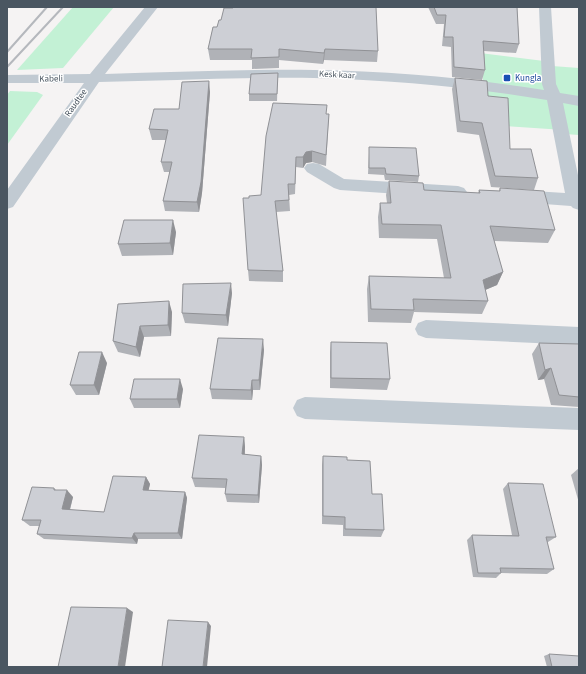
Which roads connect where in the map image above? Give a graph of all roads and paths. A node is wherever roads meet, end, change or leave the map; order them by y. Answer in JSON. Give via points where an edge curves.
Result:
{"nodes":[{"id":1,"x":152,"y":7,"type":"edge"},
{"id":2,"x":545,"y":7,"type":"edge"},
{"id":3,"x":94,"y":78,"type":"junction"},
{"id":4,"x":7,"y":79,"type":"edge"},
{"id":5,"x":553,"y":96,"type":"junction"},
{"id":6,"x":579,"y":100,"type":"edge"},
{"id":7,"x":313,"y":168,"type":"dead end"},
{"id":8,"x":475,"y":193,"type":"edge"},
{"id":9,"x":498,"y":195,"type":"edge"},
{"id":10,"x":578,"y":202,"type":"edge"},
{"id":11,"x":7,"y":203,"type":"edge"},
{"id":12,"x":426,"y":329,"type":"dead end"},
{"id":13,"x":579,"y":336,"type":"edge"},
{"id":14,"x":305,"y":408,"type":"dead end"},
{"id":15,"x":579,"y":419,"type":"edge"}],
"edges":[{"from":1,"to":3,"type":"street","name":"Raudtee"},
{"from":2,"to":5,"type":"street","via":[[549,84]]},
{"from":3,"to":4,"type":"street","name":"Kabeli"},
{"from":3,"to":5,"type":"street","name":"Kesk kaar","via":[[314,74],[433,80]]},
{"from":3,"to":11,"type":"street","name":"Raudtee"},
{"from":5,"to":6,"type":"street","name":"Kesk kaar"},
{"from":5,"to":10,"type":"street","via":[[572,189]]},
{"from":7,"to":8,"type":"street","via":[[340,184]]},
{"from":9,"to":10,"type":"street"},
{"from":12,"to":13,"type":"street"},
{"from":14,"to":15,"type":"street"}]}
